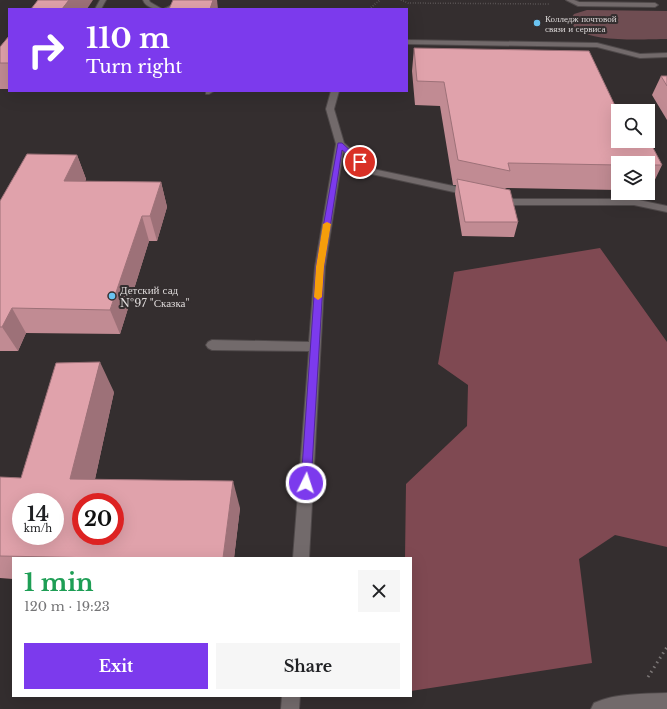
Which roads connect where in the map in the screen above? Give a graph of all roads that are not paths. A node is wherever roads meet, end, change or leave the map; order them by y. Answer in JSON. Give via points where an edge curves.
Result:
{"nodes":[{"id":1,"x":146,"y":0,"type":"edge"},
{"id":2,"x":569,"y":0,"type":"edge"},
{"id":3,"x":654,"y":3,"type":"edge"},
{"id":4,"x":664,"y":7,"type":"dead end"},
{"id":5,"x":157,"y":8,"type":"edge"},
{"id":6,"x":170,"y":8,"type":"edge"},
{"id":7,"x":208,"y":8,"type":"edge"},
{"id":8,"x":408,"y":42,"type":"edge"},
{"id":9,"x":667,"y":55,"type":"edge"},
{"id":10,"x":335,"y":92,"type":"edge"},
{"id":11,"x":340,"y":144,"type":"junction"},
{"id":12,"x":667,"y":209,"type":"edge"},
{"id":13,"x":212,"y":346,"type":"dead end"},
{"id":14,"x":315,"y":348,"type":"junction"},
{"id":15,"x":301,"y":557,"type":"edge"},
{"id":16,"x":291,"y":697,"type":"edge"},
{"id":17,"x":667,"y":702,"type":"edge"},
{"id":18,"x":290,"y":709,"type":"edge"},
{"id":19,"x":600,"y":709,"type":"edge"}],
"edges":[{"from":1,"to":5,"type":"street"},
{"from":2,"to":3,"type":"street","via":[[578,4]]},
{"from":3,"to":4,"type":"street"},
{"from":6,"to":7,"type":"street","via":[[198,5]]},
{"from":8,"to":9,"type":"street","via":[[597,45],[640,56]]},
{"from":10,"to":11,"type":"street","via":[[330,109]]},
{"from":11,"to":12,"type":"street","via":[[370,171],[487,197],[514,202],[634,202]]},
{"from":11,"to":14,"type":"street","via":[[320,267]]},
{"from":13,"to":14,"type":"street"},
{"from":14,"to":15,"type":"street"},
{"from":16,"to":18,"type":"street"},
{"from":17,"to":19,"type":"street","via":[[633,703]]}]}
